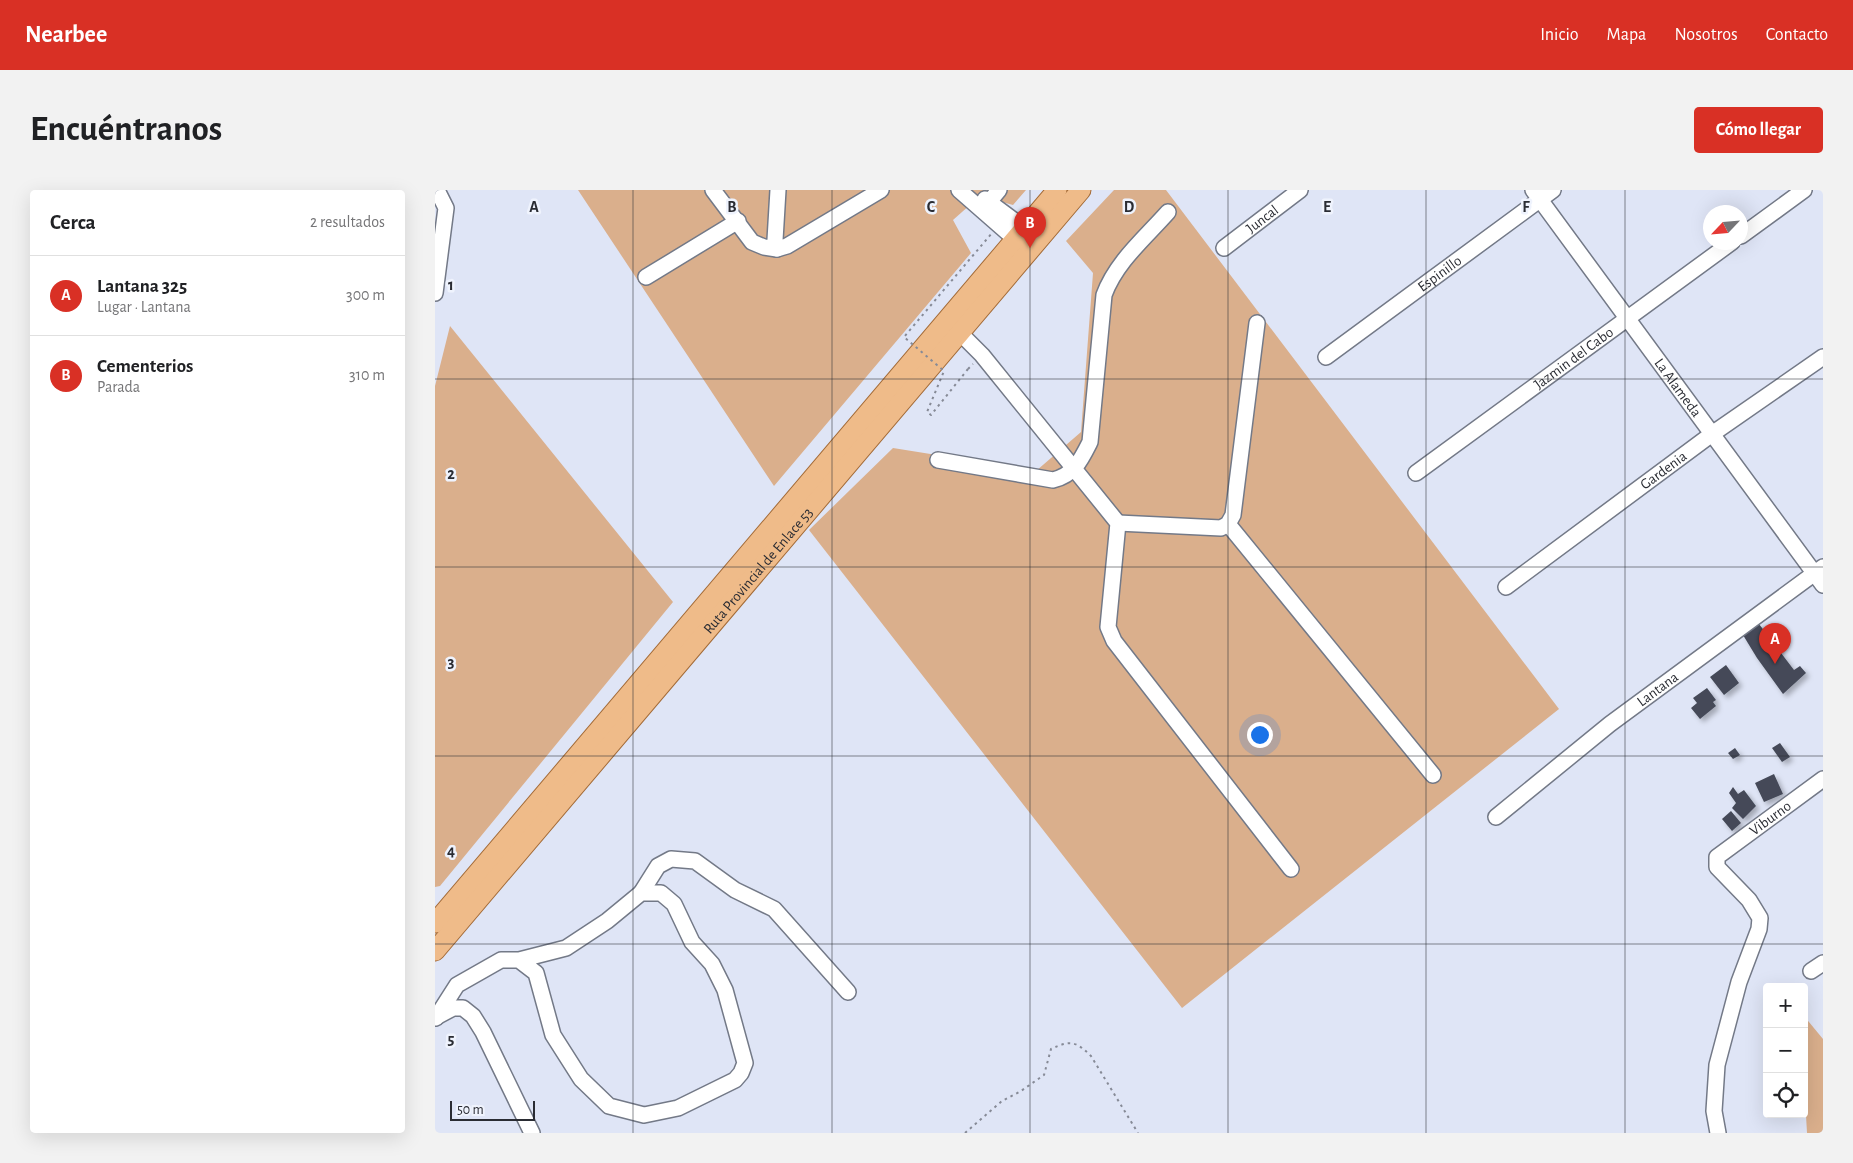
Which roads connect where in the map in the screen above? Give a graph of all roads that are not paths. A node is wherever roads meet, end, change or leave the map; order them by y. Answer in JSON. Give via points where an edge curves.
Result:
{"nodes":[{"id":1,"x":435,"y":190,"type":"edge"},
{"id":2,"x":713,"y":190,"type":"edge"},
{"id":3,"x":778,"y":190,"type":"edge"},
{"id":4,"x":869,"y":190,"type":"edge"},
{"id":5,"x":881,"y":190,"type":"edge"},
{"id":6,"x":959,"y":190,"type":"edge"},
{"id":7,"x":975,"y":190,"type":"edge"},
{"id":8,"x":999,"y":190,"type":"edge"},
{"id":9,"x":1057,"y":190,"type":"edge"},
{"id":10,"x":1081,"y":190,"type":"edge"},
{"id":11,"x":1300,"y":190,"type":"edge"},
{"id":12,"x":1553,"y":190,"type":"edge"},
{"id":13,"x":1804,"y":190,"type":"edge"},
{"id":14,"x":1536,"y":195,"type":"edge"},
{"id":15,"x":989,"y":202,"type":"junction"},
{"id":16,"x":860,"y":203,"type":"junction"},
{"id":17,"x":1168,"y":212,"type":"dead end"},
{"id":18,"x":738,"y":221,"type":"junction"},
{"id":19,"x":1748,"y":231,"type":"edge"},
{"id":20,"x":1019,"y":234,"type":"junction"},
{"id":21,"x":1224,"y":248,"type":"dead end"},
{"id":22,"x":777,"y":249,"type":"junction"},
{"id":23,"x":1721,"y":250,"type":"edge"},
{"id":24,"x":646,"y":277,"type":"dead end"},
{"id":25,"x":436,"y":282,"type":"edge"},
{"id":26,"x":1627,"y":319,"type":"junction"},
{"id":27,"x":1257,"y":323,"type":"dead end"},
{"id":28,"x":959,"y":333,"type":"junction"},
{"id":29,"x":1823,"y":356,"type":"edge"},
{"id":30,"x":1325,"y":357,"type":"dead end"},
{"id":31,"x":1712,"y":434,"type":"junction"},
{"id":32,"x":938,"y":460,"type":"dead end"},
{"id":33,"x":1075,"y":470,"type":"junction"},
{"id":34,"x":1416,"y":473,"type":"dead end"},
{"id":35,"x":1118,"y":522,"type":"junction"},
{"id":36,"x":1228,"y":524,"type":"junction"},
{"id":37,"x":1820,"y":575,"type":"edge"},
{"id":38,"x":1506,"y":587,"type":"dead end"},
{"id":39,"x":1433,"y":775,"type":"dead end"},
{"id":40,"x":1823,"y":779,"type":"edge"},
{"id":41,"x":1496,"y":817,"type":"dead end"},
{"id":42,"x":1291,"y":870,"type":"dead end"},
{"id":43,"x":641,"y":893,"type":"junction"},
{"id":44,"x":435,"y":923,"type":"edge"},
{"id":45,"x":435,"y":951,"type":"edge"},
{"id":46,"x":519,"y":960,"type":"junction"},
{"id":47,"x":848,"y":992,"type":"dead end"},
{"id":48,"x":435,"y":1018,"type":"edge"},
{"id":49,"x":532,"y":1133,"type":"edge"},
{"id":50,"x":1718,"y":1133,"type":"edge"}],
"edges":[{"from":1,"to":25,"type":"street","via":[[446,208]]},
{"from":2,"to":18,"type":"street"},
{"from":3,"to":22,"type":"street"},
{"from":4,"to":16,"type":"street"},
{"from":5,"to":16,"type":"street"},
{"from":6,"to":20,"type":"street"},
{"from":7,"to":15,"type":"street"},
{"from":8,"to":15,"type":"street"},
{"from":9,"to":20,"type":"main road","name":"Ruta Provincial de Enlace 53"},
{"from":10,"to":28,"type":"main road","name":"Ruta Provincial de Enlace 53"},
{"from":11,"to":21,"type":"street","name":"Juncal"},
{"from":12,"to":14,"type":"street","name":"Espinillo"},
{"from":13,"to":19,"type":"street"},
{"from":14,"to":26,"type":"street","name":"La Alameda"},
{"from":14,"to":30,"type":"street","name":"Espinillo"},
{"from":15,"to":20,"type":"street"},
{"from":16,"to":22,"type":"street"},
{"from":17,"to":33,"type":"street","via":[[1109,281],[1104,295],[1090,442]]},
{"from":18,"to":22,"type":"street","via":[[752,242]]},
{"from":18,"to":24,"type":"street"},
{"from":20,"to":44,"type":"main road","name":"Ruta Provincial de Enlace 53"},
{"from":23,"to":26,"type":"street","name":"Jazmin del Cabo"},
{"from":26,"to":31,"type":"street","name":"La Alameda"},
{"from":26,"to":34,"type":"street","name":"Jazmin del Cabo"},
{"from":27,"to":36,"type":"street","via":[[1233,515]]},
{"from":28,"to":33,"type":"street","via":[[982,355]]},
{"from":28,"to":45,"type":"main road","name":"Ruta Provincial de Enlace 53"},
{"from":29,"to":31,"type":"street","name":"Gardenia"},
{"from":31,"to":37,"type":"street","name":"La Alameda"},
{"from":31,"to":38,"type":"street","name":"Gardenia"},
{"from":32,"to":33,"type":"street","via":[[1053,480]]},
{"from":33,"to":35,"type":"street"},
{"from":35,"to":36,"type":"street","via":[[1221,528]]},
{"from":35,"to":42,"type":"street","via":[[1108,627],[1114,641]]},
{"from":36,"to":39,"type":"street"},
{"from":37,"to":41,"type":"street","name":"Lantana","via":[[1610,724]]},
{"from":40,"to":50,"type":"street","name":"Viburno","via":[[1717,857],[1717,867],[1749,900],[1760,918],[1717,1065],[1714,1111]]},
{"from":43,"to":46,"type":"street","via":[[566,948]]},
{"from":43,"to":46,"type":"street","via":[[661,893],[674,904],[692,942],[712,964],[725,990],[745,1063],[735,1080],[678,1108],[643,1115],[609,1106],[581,1079],[553,1036],[536,973]]},
{"from":43,"to":47,"type":"street","via":[[658,866],[671,859],[695,861],[735,890],[774,909]]},
{"from":46,"to":48,"type":"street","via":[[501,960],[457,985]]},
{"from":48,"to":49,"type":"street","via":[[453,1008],[463,1008],[473,1016]]}]}
